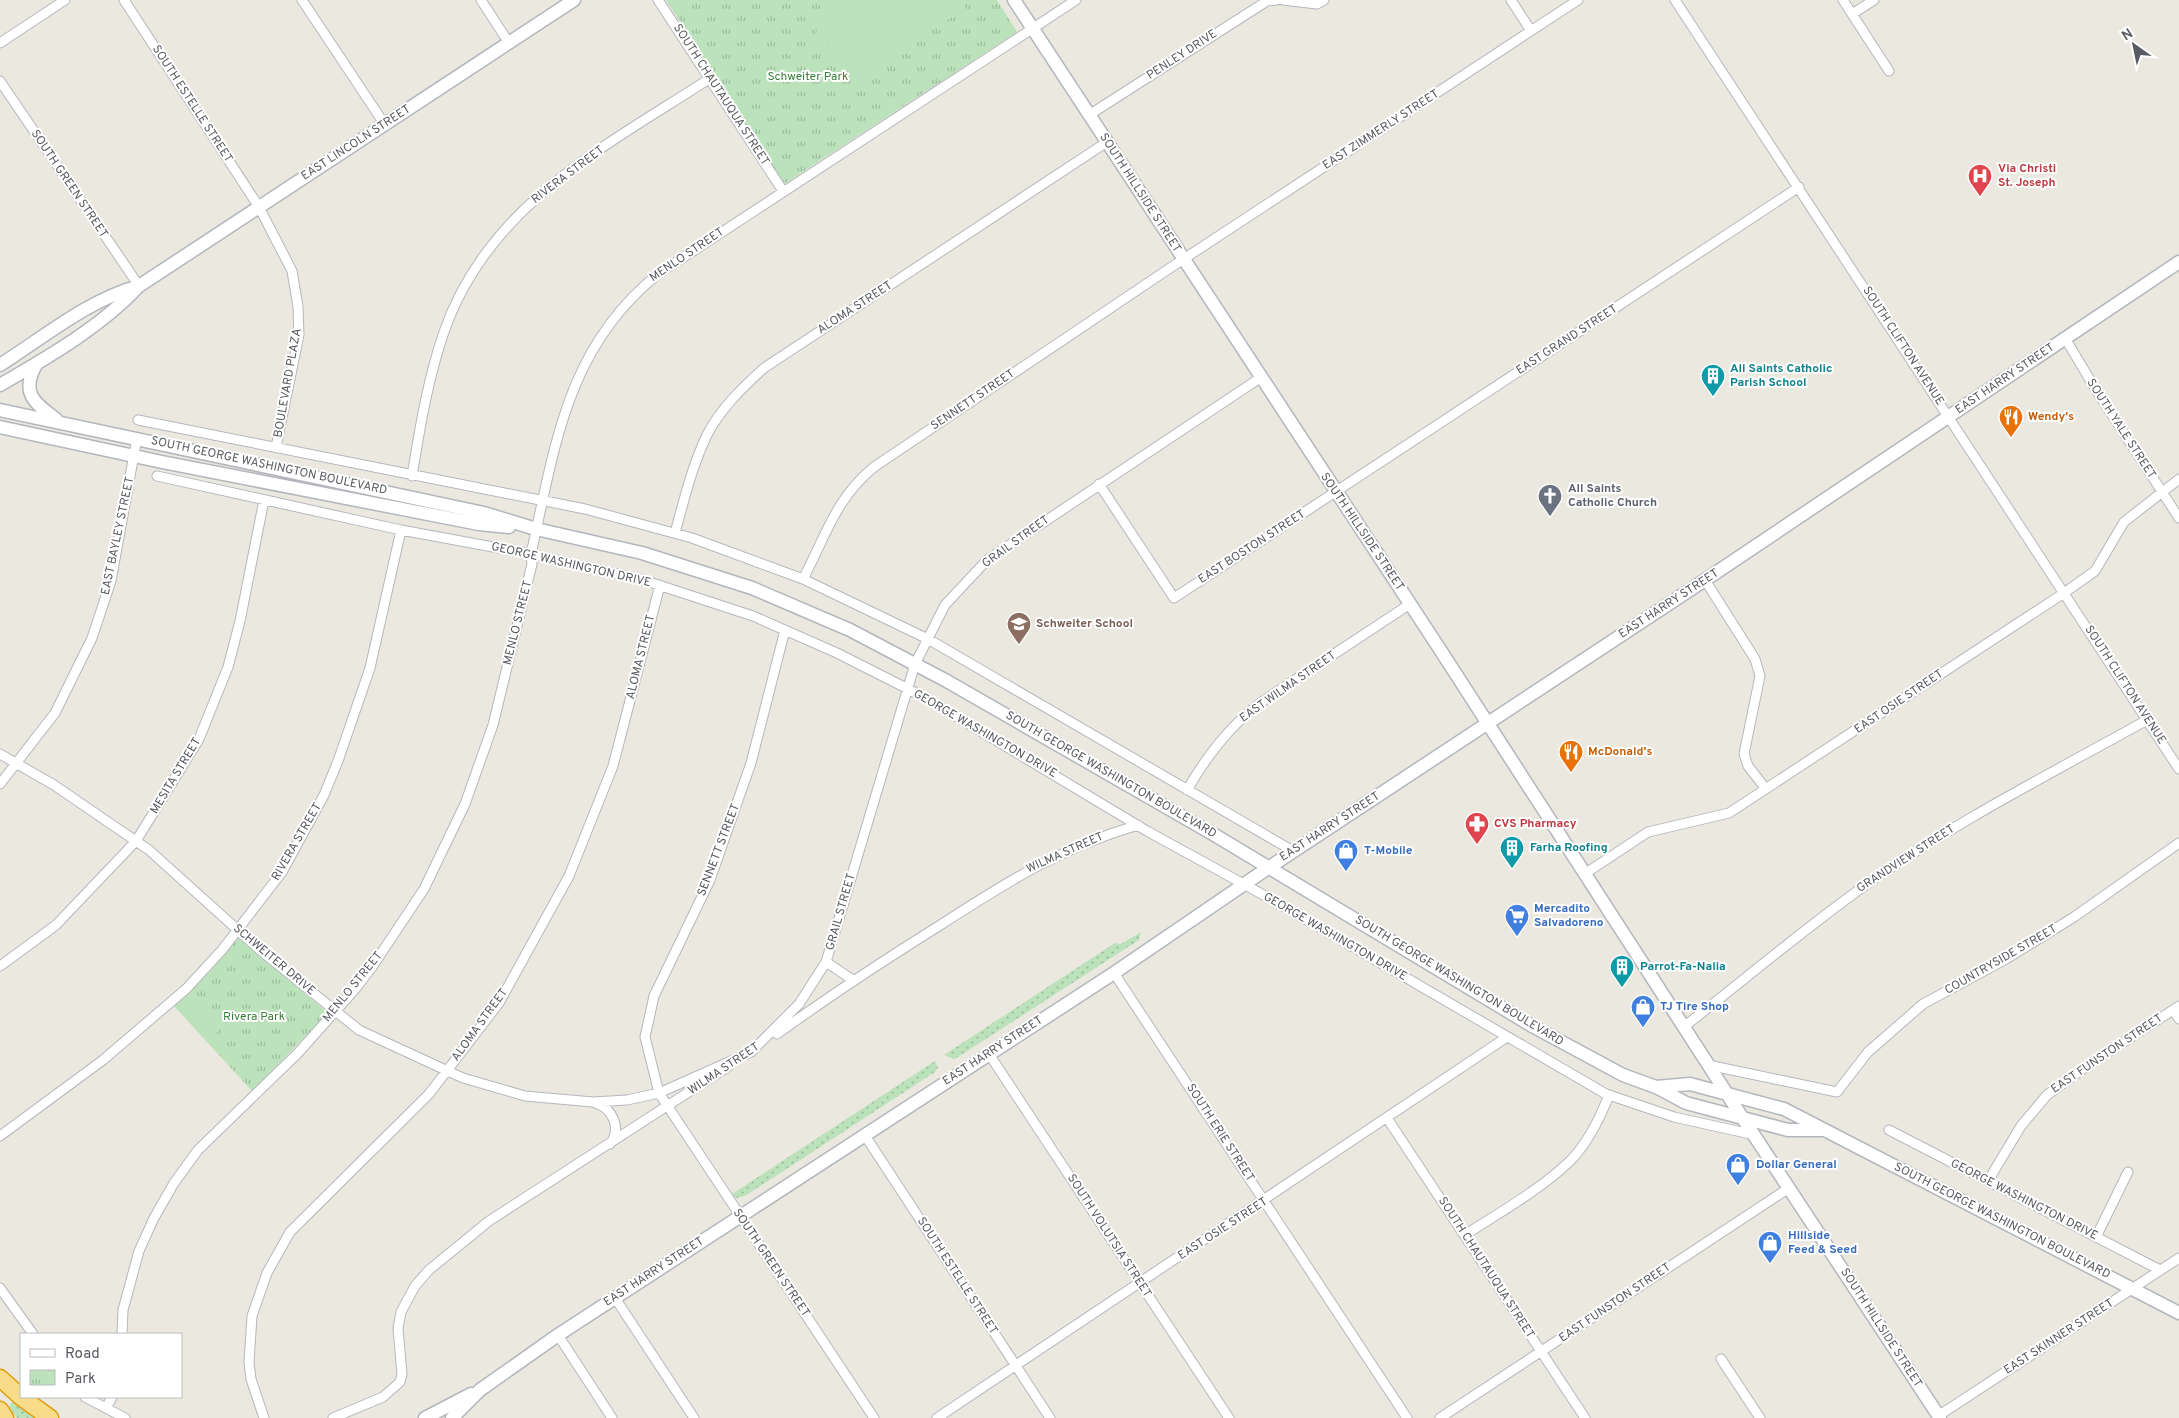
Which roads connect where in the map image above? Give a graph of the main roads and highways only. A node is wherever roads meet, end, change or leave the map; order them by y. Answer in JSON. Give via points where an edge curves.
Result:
{"nodes":[{"id":1,"x":0,"y":1378,"type":"edge"},
{"id":2,"x":20,"y":1396,"type":"edge"},
{"id":3,"x":22,"y":1398,"type":"edge"},
{"id":4,"x":0,"y":1410,"type":"edge"},
{"id":5,"x":5,"y":1418,"type":"edge"},
{"id":6,"x":50,"y":1418,"type":"edge"}],
"edges":[{"from":1,"to":2,"type":"highway"},
{"from":3,"to":6,"type":"highway"},
{"from":4,"to":5,"type":"highway"}]}
